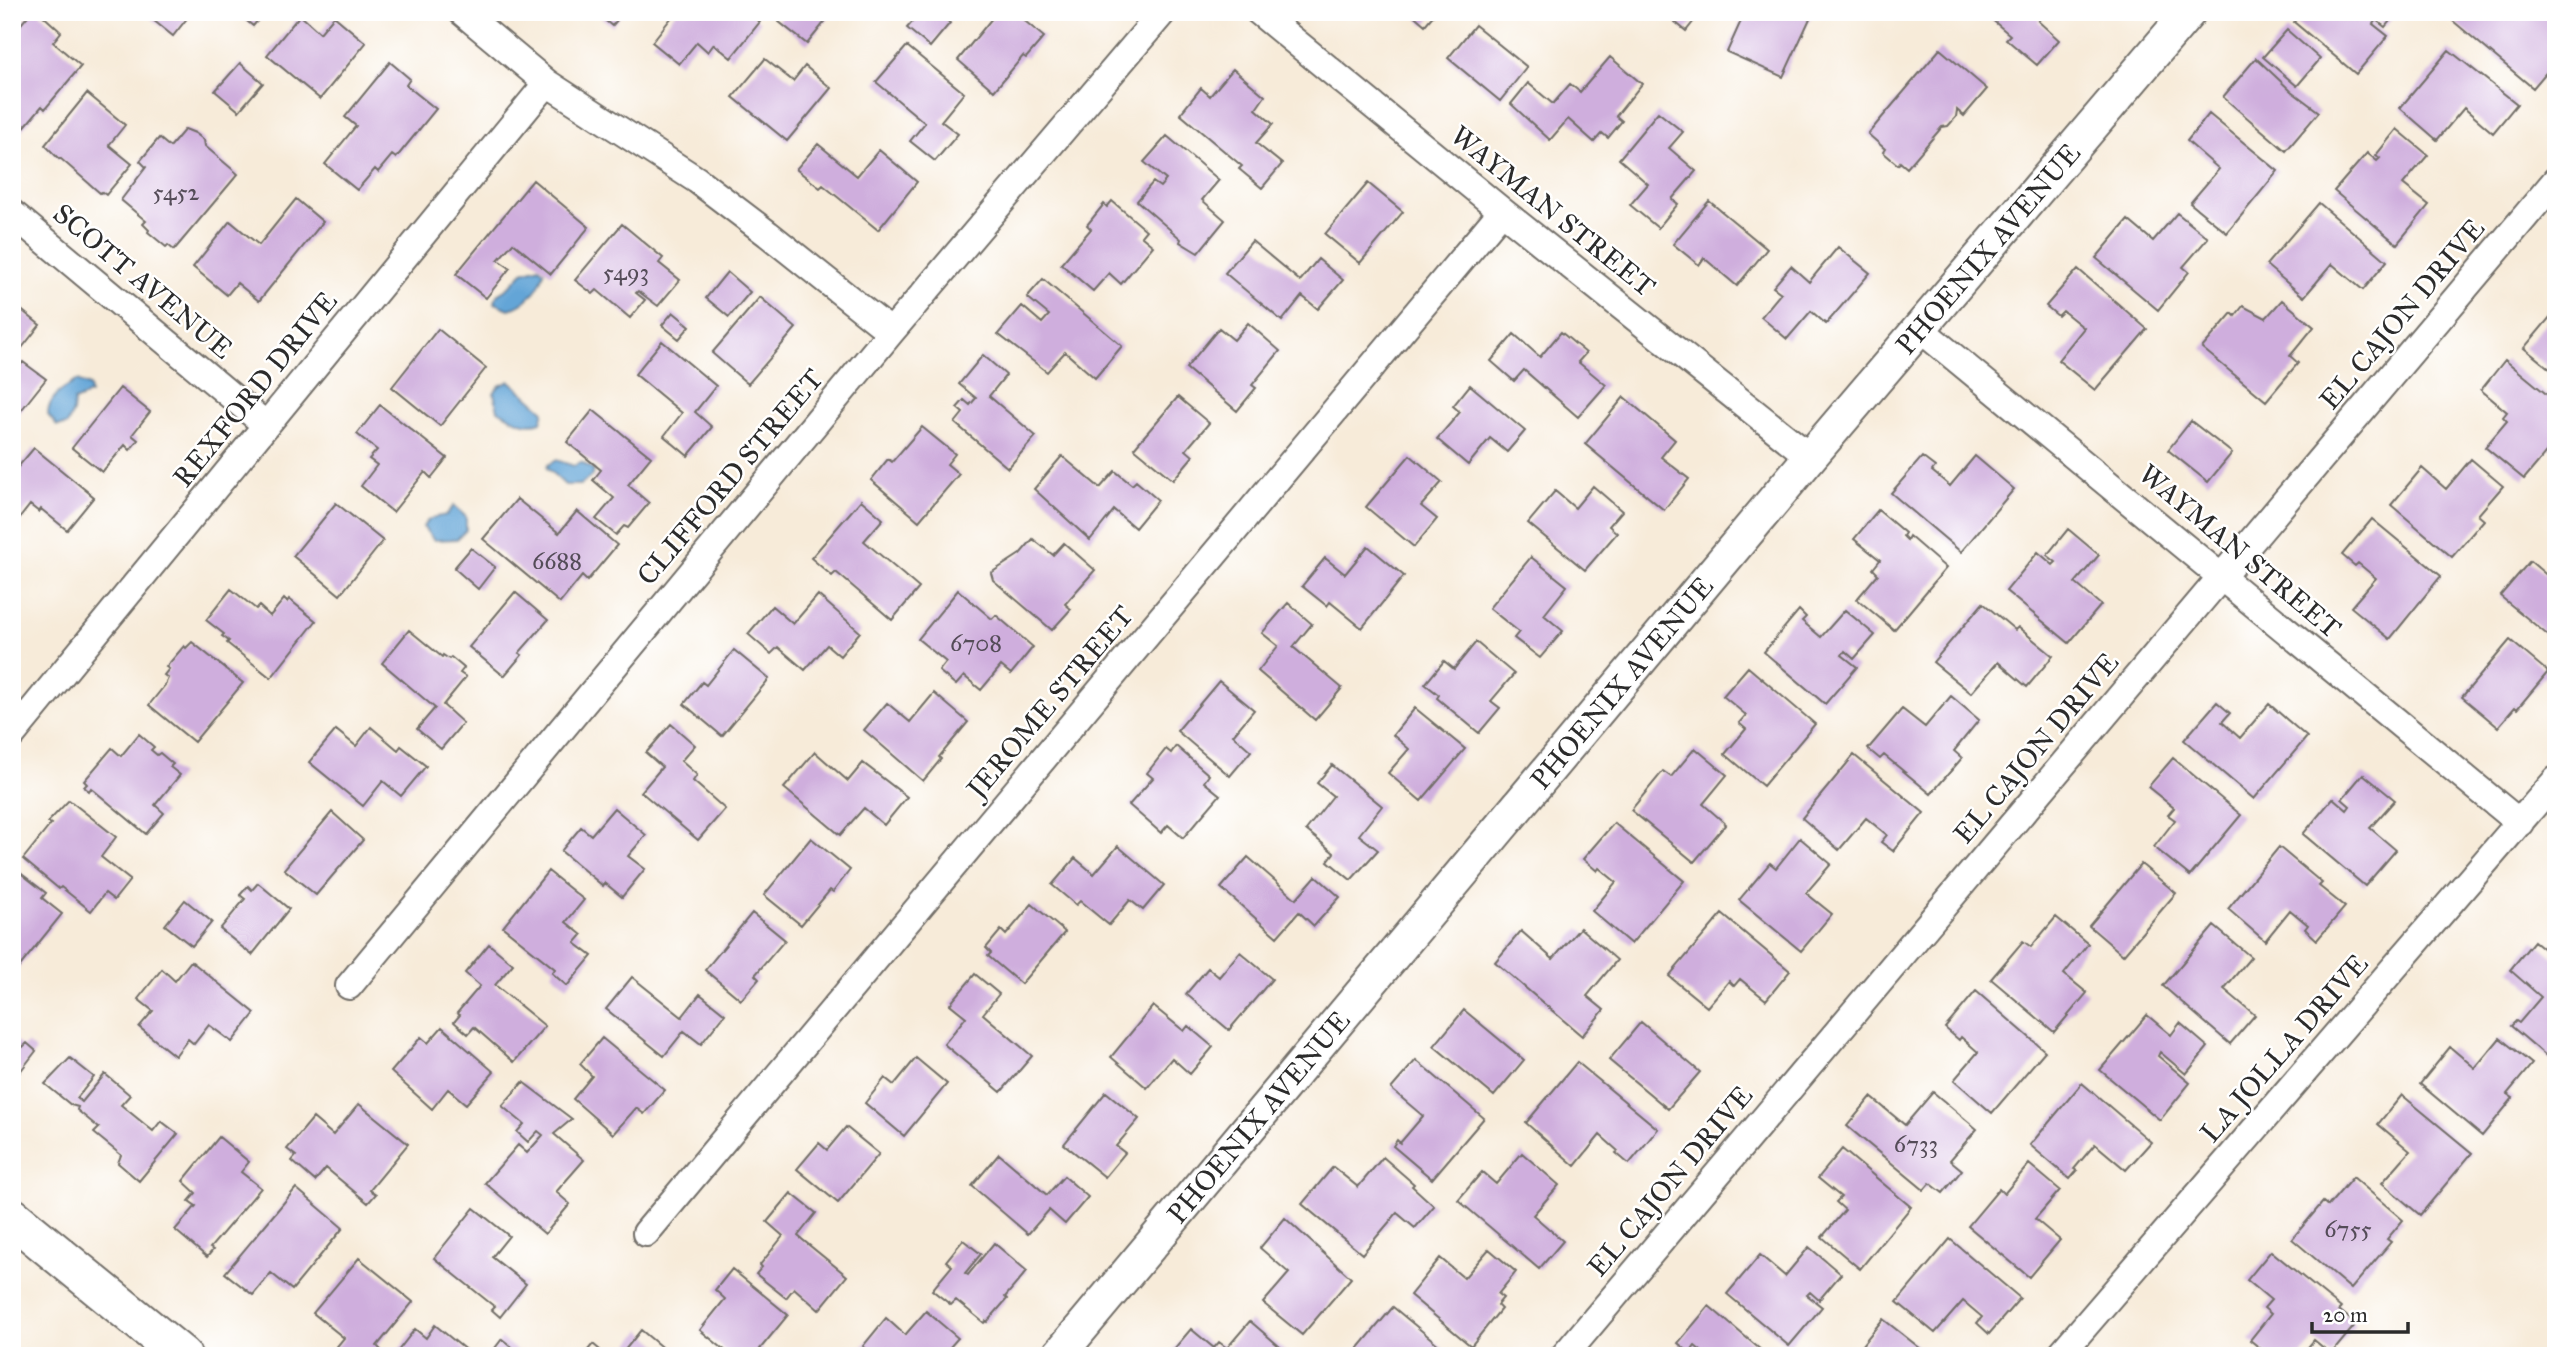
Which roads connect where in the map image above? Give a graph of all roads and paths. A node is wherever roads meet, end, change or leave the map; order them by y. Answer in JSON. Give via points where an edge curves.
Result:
{"nodes":[{"id":1,"x":462,"y":12,"type":"edge"},
{"id":2,"x":1163,"y":12,"type":"edge"},
{"id":3,"x":1259,"y":12,"type":"edge"},
{"id":4,"x":2189,"y":12,"type":"edge"},
{"id":5,"x":547,"y":83,"type":"junction"},
{"id":6,"x":2556,"y":180,"type":"edge"},
{"id":7,"x":1502,"y":211,"type":"junction"},
{"id":8,"x":12,"y":213,"type":"edge"},
{"id":9,"x":1920,"y":329,"type":"junction"},
{"id":10,"x":891,"y":332,"type":"junction"},
{"id":11,"x":266,"y":425,"type":"junction"},
{"id":12,"x":1810,"y":457,"type":"junction"},
{"id":13,"x":2222,"y":576,"type":"junction"},
{"id":14,"x":12,"y":735,"type":"edge"},
{"id":15,"x":2556,"y":780,"type":"edge"},
{"id":16,"x":2520,"y":823,"type":"junction"},
{"id":17,"x":349,"y":986,"type":"dead end"},
{"id":18,"x":12,"y":1217,"type":"edge"},
{"id":19,"x":646,"y":1233,"type":"dead end"},
{"id":20,"x":183,"y":1356,"type":"edge"},
{"id":21,"x":1058,"y":1356,"type":"edge"},
{"id":22,"x":1564,"y":1356,"type":"edge"},
{"id":23,"x":2059,"y":1356,"type":"edge"}],
"edges":[{"from":1,"to":5,"type":"street"},
{"from":2,"to":10,"type":"street","name":"CLIFFORD STREET"},
{"from":3,"to":7,"type":"street","name":"WAYMAN STREET"},
{"from":4,"to":9,"type":"street","name":"PHOENIX AVENUE"},
{"from":5,"to":10,"type":"street","via":[[697,180]]},
{"from":5,"to":11,"type":"street","name":"REXFORD DRIVE"},
{"from":6,"to":13,"type":"street","name":"EL CAJON DRIVE"},
{"from":7,"to":12,"type":"street","name":"WAYMAN STREET"},
{"from":7,"to":19,"type":"street","name":"JEROME STREET"},
{"from":8,"to":11,"type":"street","name":"SCOTT AVENUE"},
{"from":9,"to":12,"type":"street","name":"PHOENIX AVENUE"},
{"from":9,"to":13,"type":"street","name":"WAYMAN STREET"},
{"from":10,"to":17,"type":"street","name":"CLIFFORD STREET"},
{"from":11,"to":14,"type":"street","name":"REXFORD DRIVE"},
{"from":12,"to":21,"type":"street","name":"PHOENIX AVENUE"},
{"from":13,"to":16,"type":"street","name":"WAYMAN STREET"},
{"from":13,"to":22,"type":"street","name":"EL CAJON DRIVE"},
{"from":15,"to":16,"type":"street","name":"LA JOLLA DRIVE"},
{"from":16,"to":23,"type":"street","name":"LA JOLLA DRIVE"},
{"from":18,"to":20,"type":"main road"}]}
